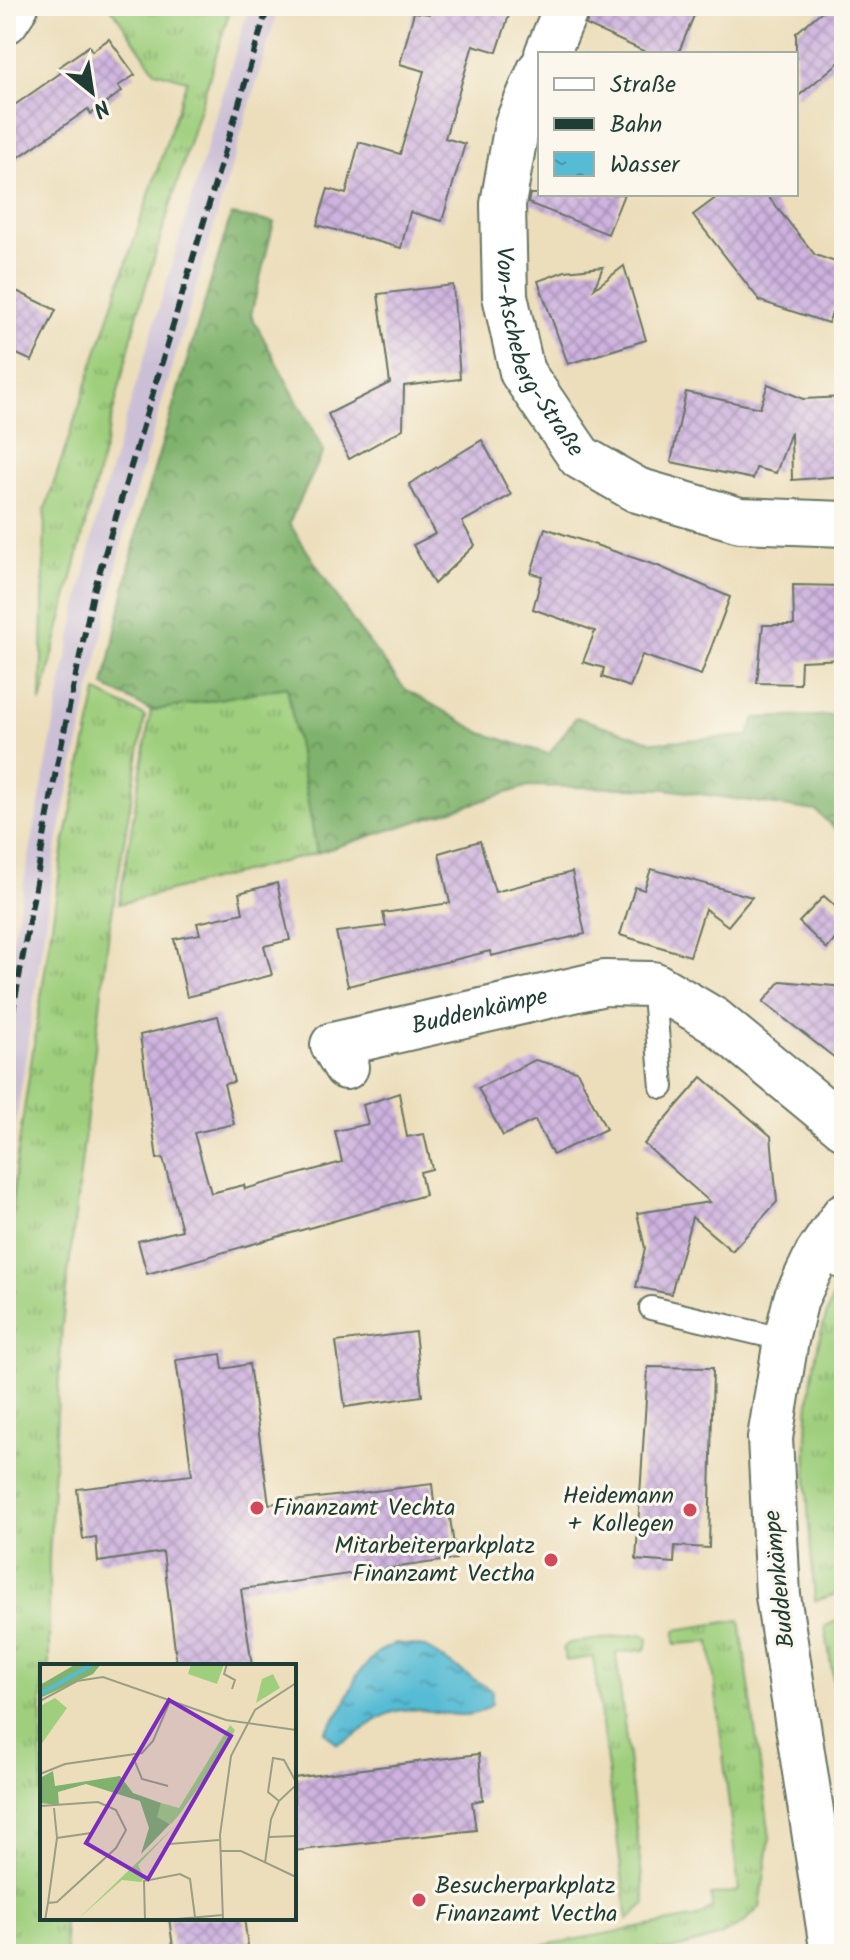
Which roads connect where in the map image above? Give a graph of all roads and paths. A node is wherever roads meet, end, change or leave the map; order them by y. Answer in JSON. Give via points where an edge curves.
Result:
{"nodes":[{"id":1,"x":16,"y":6,"type":"edge"},
{"id":2,"x":567,"y":6,"type":"edge"},
{"id":3,"x":6,"y":21,"type":"edge"},
{"id":4,"x":548,"y":52,"type":"edge"},
{"id":5,"x":538,"y":75,"type":"edge"},
{"id":6,"x":844,"y":524,"type":"edge"},
{"id":7,"x":653,"y":984,"type":"junction"},
{"id":8,"x":346,"y":1067,"type":"dead end"},
{"id":9,"x":662,"y":1087,"type":"dead end"},
{"id":10,"x":844,"y":1127,"type":"edge"},
{"id":11,"x":844,"y":1215,"type":"edge"},
{"id":12,"x":831,"y":1262,"type":"edge"},
{"id":13,"x":651,"y":1308,"type":"dead end"},
{"id":14,"x":786,"y":1340,"type":"junction"},
{"id":15,"x":833,"y":1954,"type":"edge"}],
"edges":[{"from":1,"to":3,"type":"street"},
{"from":2,"to":4,"type":"street"},
{"from":5,"to":6,"type":"street","name":"Von-Ascheberg-Straße","via":[[517,124],[503,204],[505,296],[522,372],[580,457],[637,490],[740,520]]},
{"from":7,"to":8,"type":"street","name":"Buddenkämpe","via":[[604,983],[333,1045]]},
{"from":7,"to":9,"type":"lane"},
{"from":7,"to":10,"type":"street","name":"Buddenkämpe","via":[[714,1020]]},
{"from":11,"to":12,"type":"street","name":"Buddenkämpe"},
{"from":12,"to":14,"type":"street","name":"Buddenkämpe","via":[[796,1299]]},
{"from":13,"to":14,"type":"lane"},
{"from":14,"to":15,"type":"street","name":"Buddenkämpe","via":[[770,1438],[778,1596]]}]}
